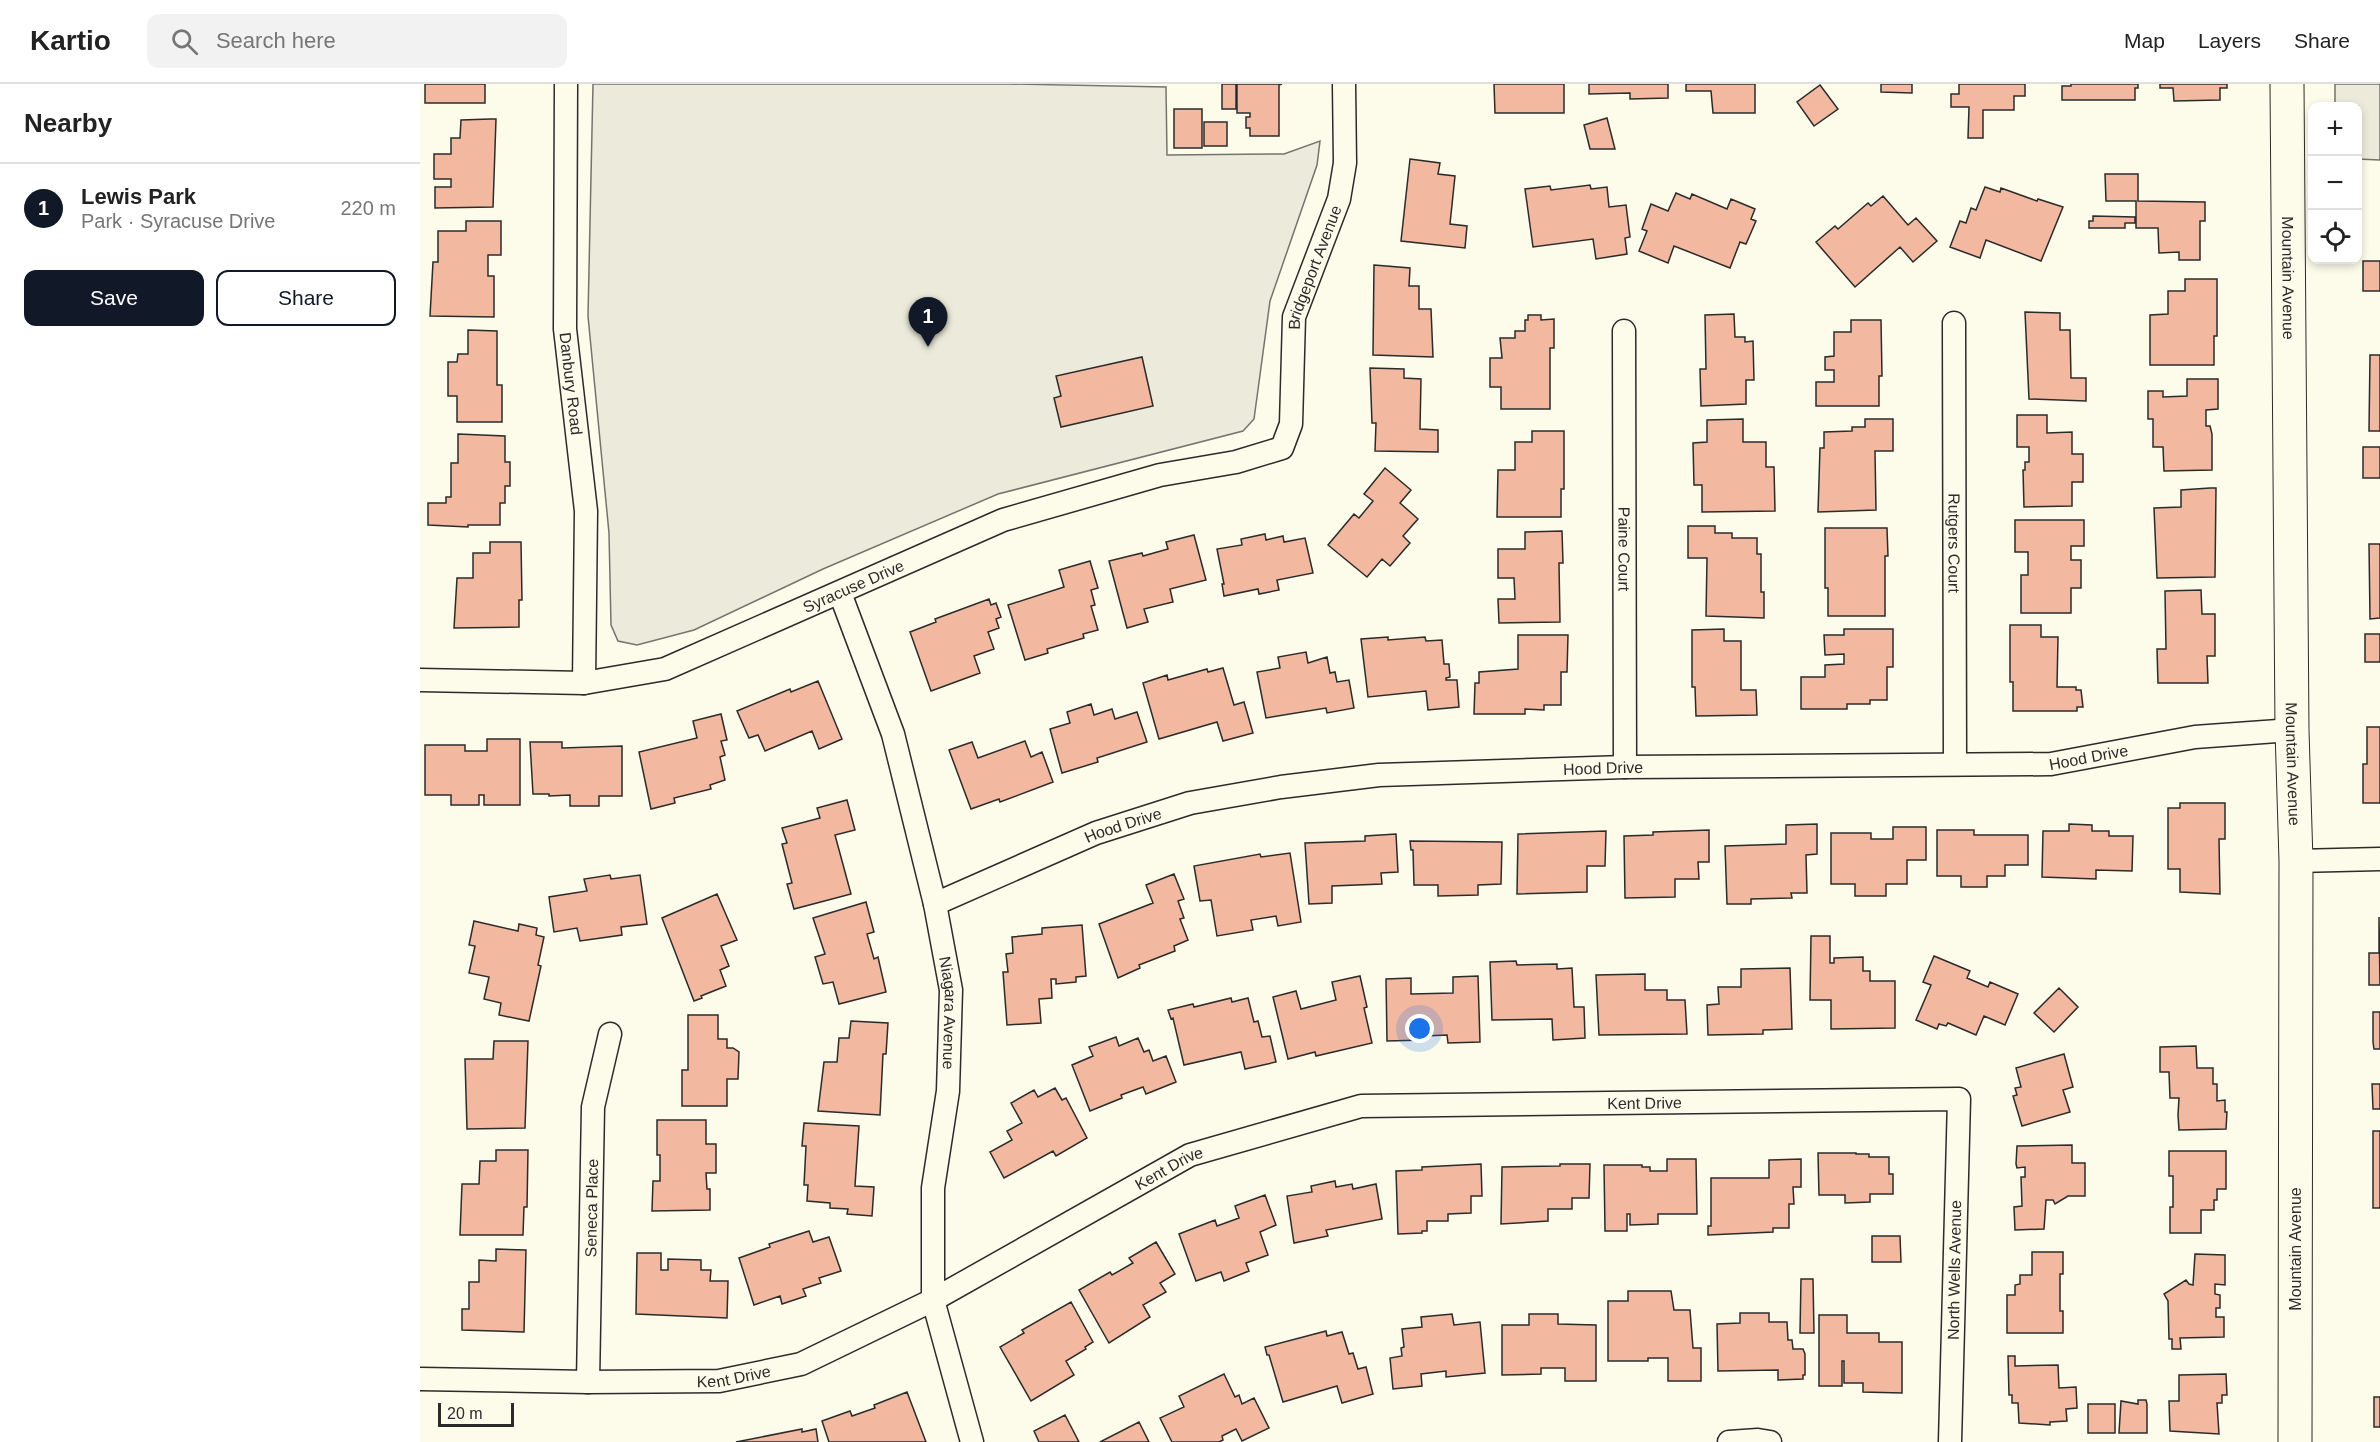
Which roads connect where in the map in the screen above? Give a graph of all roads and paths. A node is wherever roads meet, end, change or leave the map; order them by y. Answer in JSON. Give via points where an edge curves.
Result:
{"nodes":[{"id":1,"x":566,"y":84,"type":"edge"},
{"id":2,"x":1344,"y":84,"type":"edge"},
{"id":3,"x":2287,"y":84,"type":"edge"},
{"id":4,"x":1954,"y":323,"type":"dead end"},
{"id":5,"x":1624,"y":331,"type":"dead end"},
{"id":6,"x":1282,"y":448,"type":"joint"},
{"id":7,"x":840,"y":593,"type":"junction"},
{"id":8,"x":420,"y":680,"type":"edge"},
{"id":9,"x":584,"y":682,"type":"junction"},
{"id":10,"x":2292,"y":730,"type":"junction"},
{"id":11,"x":1955,"y":764,"type":"junction"},
{"id":12,"x":1625,"y":767,"type":"junction"},
{"id":13,"x":2380,"y":859,"type":"edge"},
{"id":14,"x":2296,"y":861,"type":"junction"},
{"id":15,"x":935,"y":904,"type":"junction"},
{"id":16,"x":610,"y":1034,"type":"dead end"},
{"id":17,"x":1959,"y":1099,"type":"joint"},
{"id":18,"x":933,"y":1300,"type":"junction"},
{"id":19,"x":420,"y":1379,"type":"edge"},
{"id":20,"x":588,"y":1382,"type":"junction"},
{"id":21,"x":972,"y":1442,"type":"edge"},
{"id":22,"x":1729,"y":1442,"type":"edge"},
{"id":23,"x":1770,"y":1442,"type":"edge"},
{"id":24,"x":1950,"y":1442,"type":"edge"},
{"id":25,"x":2295,"y":1442,"type":"edge"}],
"edges":[{"from":1,"to":9,"type":"street","name":"Danbury Road","via":[[565,329],[585,511]]},
{"from":2,"to":6,"type":"street","name":"Bridgeport Avenue","via":[[1345,163],[1339,199],[1294,317],[1291,424]]},
{"from":3,"to":10,"type":"main road","name":"Mountain Avenue"},
{"from":4,"to":11,"type":"street","name":"Rutgers Court"},
{"from":5,"to":12,"type":"street","name":"Paine Court"},
{"from":6,"to":7,"type":"street","name":"Syracuse Drive","via":[[1236,462],[1160,475],[1003,520]]},
{"from":7,"to":9,"type":"street","name":"Syracuse Drive","via":[[665,669]]},
{"from":7,"to":15,"type":"street","name":"Niagara Avenue","via":[[893,734]]},
{"from":8,"to":9,"type":"street","name":"Syracuse Drive"},
{"from":10,"to":11,"type":"street","name":"Hood Drive","via":[[2194,737],[2051,764]]},
{"from":10,"to":14,"type":"main road","name":"Mountain Avenue"},
{"from":11,"to":12,"type":"street","name":"Hood Drive"},
{"from":12,"to":15,"type":"street","name":"Hood Drive","via":[[1379,775],[1190,803],[1096,833]]},
{"from":13,"to":14,"type":"street"},
{"from":14,"to":25,"type":"main road","name":"Mountain Avenue"},
{"from":15,"to":18,"type":"street","name":"Niagara Avenue","via":[[951,990],[948,1091],[933,1188]]},
{"from":16,"to":20,"type":"street","name":"Seneca Place","via":[[593,1107]]},
{"from":17,"to":18,"type":"street","name":"Kent Drive","via":[[1361,1106],[1190,1155]]},
{"from":17,"to":24,"type":"street","name":"North Wells Avenue"},
{"from":18,"to":20,"type":"street","name":"Kent Drive","via":[[801,1364],[719,1381]]},
{"from":18,"to":21,"type":"street","name":"Niagara Avenue"},
{"from":19,"to":20,"type":"street","name":"Kent Drive"},
{"from":22,"to":23,"type":"street"}]}
